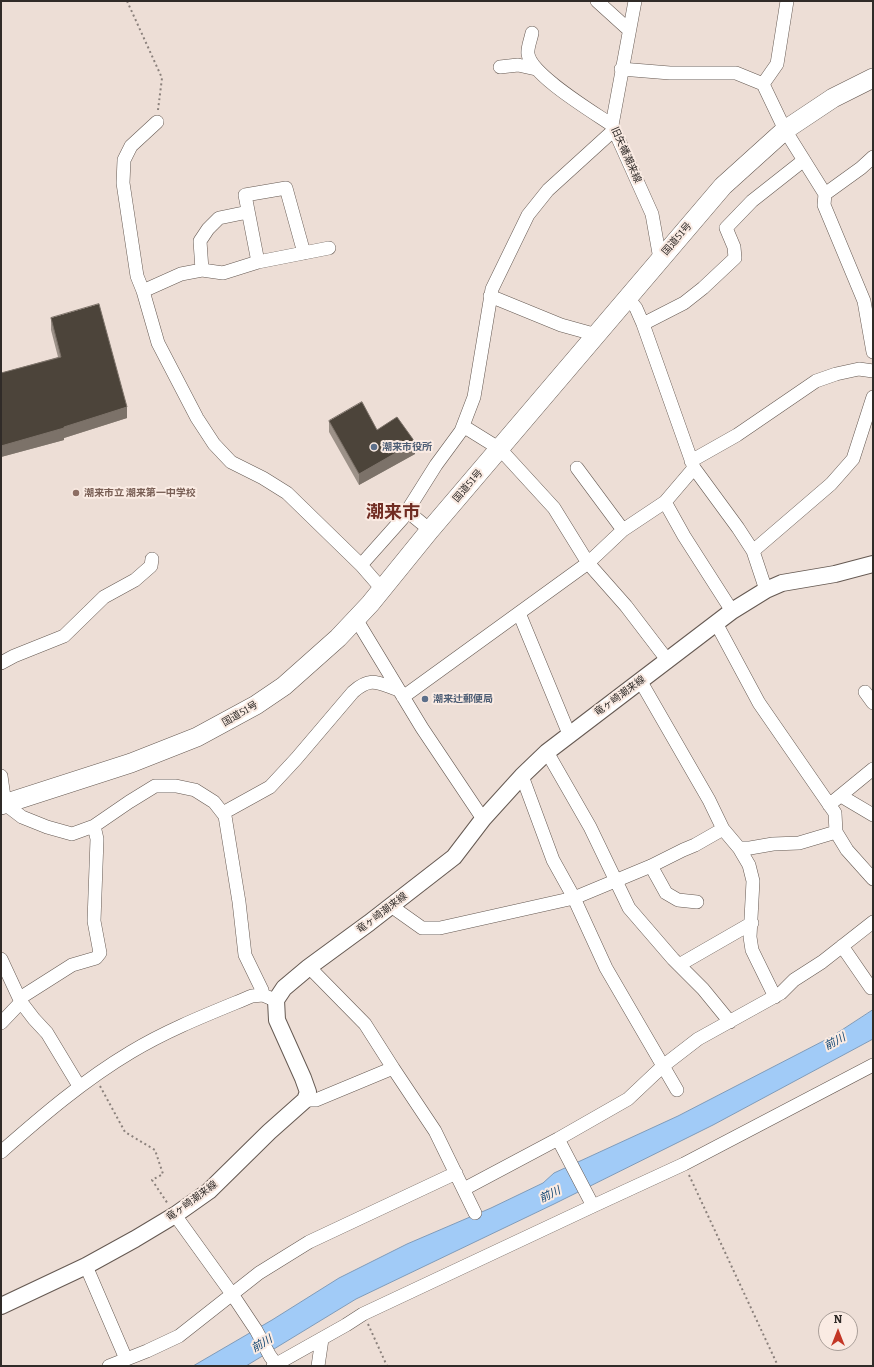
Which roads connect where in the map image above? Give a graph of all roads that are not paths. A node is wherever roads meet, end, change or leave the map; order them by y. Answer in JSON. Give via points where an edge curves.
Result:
{"nodes":[{"id":1,"x":597,"y":1,"type":"edge"},
{"id":2,"x":635,"y":1,"type":"edge"},
{"id":3,"x":786,"y":1,"type":"edge"},
{"id":4,"x":629,"y":30,"type":"junction"},
{"id":5,"x":532,"y":33,"type":"dead end"},
{"id":6,"x":500,"y":67,"type":"dead end"},
{"id":7,"x":536,"y":69,"type":"junction"},
{"id":8,"x":622,"y":69,"type":"junction"},
{"id":9,"x":873,"y":78,"type":"edge"},
{"id":10,"x":763,"y":84,"type":"junction"},
{"id":11,"x":157,"y":122,"type":"road end"},
{"id":12,"x":613,"y":127,"type":"junction"},
{"id":13,"x":785,"y":130,"type":"junction"},
{"id":14,"x":873,"y":157,"type":"edge"},
{"id":15,"x":804,"y":160,"type":"junction"},
{"id":16,"x":825,"y":194,"type":"junction"},
{"id":17,"x":248,"y":212,"type":"junction"},
{"id":18,"x":329,"y":248,"type":"dead end"},
{"id":19,"x":304,"y":253,"type":"junction"},
{"id":20,"x":660,"y":259,"type":"junction"},
{"id":21,"x":258,"y":262,"type":"junction"},
{"id":22,"x":202,"y":270,"type":"junction"},
{"id":23,"x":143,"y":291,"type":"junction"},
{"id":24,"x":490,"y":296,"type":"junction"},
{"id":25,"x":628,"y":298,"type":"junction"},
{"id":26,"x":643,"y":324,"type":"junction"},
{"id":27,"x":597,"y":335,"type":"junction"},
{"id":28,"x":873,"y":352,"type":"edge"},
{"id":29,"x":873,"y":371,"type":"edge"},
{"id":30,"x":873,"y":398,"type":"edge"},
{"id":31,"x":462,"y":426,"type":"junction"},
{"id":32,"x":500,"y":449,"type":"junction"},
{"id":33,"x":693,"y":465,"type":"junction"},
{"id":34,"x":577,"y":468,"type":"dead end"},
{"id":35,"x":665,"y":502,"type":"junction"},
{"id":36,"x":407,"y":512,"type":"junction"},
{"id":37,"x":430,"y":530,"type":"junction"},
{"id":38,"x":623,"y":530,"type":"junction"},
{"id":39,"x":753,"y":552,"type":"junction"},
{"id":40,"x":152,"y":559,"type":"dead end"},
{"id":41,"x":588,"y":563,"type":"junction"},
{"id":42,"x":873,"y":564,"type":"edge"},
{"id":43,"x":361,"y":565,"type":"junction"},
{"id":44,"x":381,"y":588,"type":"junction"},
{"id":45,"x":766,"y":590,"type":"junction"},
{"id":46,"x":732,"y":611,"type":"junction"},
{"id":47,"x":519,"y":612,"type":"junction"},
{"id":48,"x":356,"y":619,"type":"junction"},
{"id":49,"x":716,"y":623,"type":"junction"},
{"id":50,"x":668,"y":661,"type":"junction"},
{"id":51,"x":1,"y":663,"type":"edge"},
{"id":52,"x":641,"y":682,"type":"junction"},
{"id":53,"x":865,"y":692,"type":"dead end"},
{"id":54,"x":401,"y":693,"type":"junction"},
{"id":55,"x":873,"y":703,"type":"edge"},
{"id":56,"x":569,"y":734,"type":"junction"},
{"id":57,"x":547,"y":752,"type":"junction"},
{"id":58,"x":873,"y":769,"type":"edge"},
{"id":59,"x":1,"y":776,"type":"edge"},
{"id":60,"x":522,"y":776,"type":"junction"},
{"id":61,"x":841,"y":796,"type":"junction"},
{"id":62,"x":3,"y":804,"type":"edge"},
{"id":63,"x":829,"y":805,"type":"junction"},
{"id":64,"x":223,"y":813,"type":"junction"},
{"id":65,"x":873,"y":815,"type":"edge"},
{"id":66,"x":484,"y":819,"type":"junction"},
{"id":67,"x":94,"y":826,"type":"junction"},
{"id":68,"x":723,"y":828,"type":"junction"},
{"id":69,"x":836,"y":832,"type":"junction"},
{"id":70,"x":739,"y":848,"type":"junction"},
{"id":71,"x":651,"y":866,"type":"junction"},
{"id":72,"x":873,"y":879,"type":"edge"},
{"id":73,"x":616,"y":882,"type":"junction"},
{"id":74,"x":574,"y":898,"type":"junction"},
{"id":75,"x":697,"y":902,"type":"dead end"},
{"id":76,"x":390,"y":906,"type":"junction"},
{"id":77,"x":873,"y":922,"type":"edge"},
{"id":78,"x":752,"y":923,"type":"junction"},
{"id":79,"x":842,"y":946,"type":"junction"},
{"id":80,"x":1,"y":959,"type":"edge"},
{"id":81,"x":679,"y":965,"type":"junction"},
{"id":82,"x":309,"y":967,"type":"junction"},
{"id":83,"x":871,"y":988,"type":"dead end"},
{"id":84,"x":775,"y":997,"type":"junction"},
{"id":85,"x":270,"y":998,"type":"junction"},
{"id":86,"x":21,"y":1000,"type":"junction"},
{"id":87,"x":730,"y":1022,"type":"junction"},
{"id":88,"x":1,"y":1023,"type":"edge"},
{"id":89,"x":873,"y":1065,"type":"edge"},
{"id":90,"x":663,"y":1066,"type":"junction"},
{"id":91,"x":393,"y":1068,"type":"junction"},
{"id":92,"x":80,"y":1086,"type":"junction"},
{"id":93,"x":677,"y":1090,"type":"dead end"},
{"id":94,"x":305,"y":1100,"type":"junction"},
{"id":95,"x":558,"y":1139,"type":"junction"},
{"id":96,"x":1,"y":1152,"type":"edge"},
{"id":97,"x":456,"y":1173,"type":"junction"},
{"id":98,"x":464,"y":1189,"type":"junction"},
{"id":99,"x":590,"y":1200,"type":"junction"},
{"id":100,"x":475,"y":1212,"type":"dead end"},
{"id":101,"x":175,"y":1215,"type":"junction"},
{"id":102,"x":86,"y":1266,"type":"junction"},
{"id":103,"x":232,"y":1294,"type":"junction"},
{"id":104,"x":1,"y":1306,"type":"edge"},
{"id":105,"x":322,"y":1338,"type":"junction"},
{"id":106,"x":126,"y":1359,"type":"junction"},
{"id":107,"x":273,"y":1362,"type":"edge"},
{"id":108,"x":109,"y":1366,"type":"edge"},
{"id":109,"x":318,"y":1366,"type":"edge"}],
"edges":[{"from":1,"to":4,"type":"street"},
{"from":2,"to":4,"type":"street","name":"旧矢幡潮来線"},
{"from":3,"to":10,"type":"street","via":[[778,64]]},
{"from":4,"to":8,"type":"street","name":"旧矢幡潮来線"},
{"from":5,"to":7,"type":"street","via":[[528,54]]},
{"from":6,"to":7,"type":"street","via":[[518,65]]},
{"from":7,"to":12,"type":"street"},
{"from":8,"to":10,"type":"street","via":[[670,73],[736,73]]},
{"from":8,"to":12,"type":"street","name":"旧矢幡潮来線"},
{"from":9,"to":13,"type":"highway","name":"国道51号","via":[[833,98]]},
{"from":10,"to":13,"type":"street"},
{"from":11,"to":23,"type":"street","via":[[131,146],[124,160],[123,183],[132,244]]},
{"from":12,"to":20,"type":"street","name":"旧矢幡潮来線","via":[[652,214]]},
{"from":12,"to":24,"type":"street","via":[[548,190],[528,215]]},
{"from":13,"to":15,"type":"street"},
{"from":13,"to":20,"type":"highway","name":"国道51号","via":[[724,186]]},
{"from":14,"to":16,"type":"street"},
{"from":15,"to":16,"type":"street"},
{"from":15,"to":26,"type":"street","via":[[752,201],[726,228],[734,247],[735,258],[684,303]]},
{"from":16,"to":28,"type":"street","via":[[824,205],[864,301]]},
{"from":17,"to":19,"type":"street","via":[[245,195],[286,188]]},
{"from":17,"to":21,"type":"street"},
{"from":17,"to":22,"type":"street","via":[[219,218],[208,229],[200,241]]},
{"from":18,"to":19,"type":"street"},
{"from":19,"to":21,"type":"street"},
{"from":20,"to":25,"type":"highway","name":"国道51号"},
{"from":21,"to":22,"type":"street","via":[[223,273]]},
{"from":22,"to":23,"type":"street","via":[[181,274]]},
{"from":23,"to":43,"type":"street","via":[[158,343],[197,418],[214,444],[231,462],[287,493]]},
{"from":24,"to":27,"type":"street","via":[[561,325]]},
{"from":24,"to":31,"type":"street","via":[[474,397]]},
{"from":25,"to":26,"type":"street"},
{"from":25,"to":27,"type":"highway","name":"国道51号"},
{"from":26,"to":33,"type":"street"},
{"from":27,"to":32,"type":"highway","name":"国道51号"},
{"from":29,"to":33,"type":"street","via":[[859,369],[816,381]]},
{"from":30,"to":39,"type":"street","via":[[853,459],[831,484]]},
{"from":31,"to":32,"type":"street"},
{"from":31,"to":36,"type":"street"},
{"from":32,"to":37,"type":"highway","name":"国道51号"},
{"from":32,"to":41,"type":"street","via":[[554,508]]},
{"from":33,"to":35,"type":"street"},
{"from":33,"to":39,"type":"street"},
{"from":34,"to":38,"type":"street"},
{"from":35,"to":38,"type":"street"},
{"from":35,"to":46,"type":"street"},
{"from":36,"to":37,"type":"street"},
{"from":36,"to":43,"type":"street"},
{"from":37,"to":44,"type":"highway","name":"国道51号"},
{"from":38,"to":41,"type":"street"},
{"from":39,"to":45,"type":"street"},
{"from":40,"to":51,"type":"street","via":[[151,566],[135,580],[104,597],[64,636]]},
{"from":41,"to":47,"type":"street"},
{"from":41,"to":50,"type":"street","via":[[626,606]]},
{"from":42,"to":45,"type":"main road","name":"竜ヶ崎潮来線","via":[[835,574],[782,583]]},
{"from":43,"to":44,"type":"street"},
{"from":44,"to":48,"type":"highway","name":"国道51号"},
{"from":45,"to":46,"type":"main road","name":"竜ヶ崎潮来線"},
{"from":46,"to":49,"type":"main road","name":"竜ヶ崎潮来線"},
{"from":47,"to":54,"type":"street"},
{"from":47,"to":56,"type":"street"},
{"from":48,"to":54,"type":"street"},
{"from":48,"to":62,"type":"highway","name":"国道51号","via":[[284,686],[228,721],[197,737],[131,763]]},
{"from":49,"to":50,"type":"main road","name":"竜ヶ崎潮来線"},
{"from":49,"to":63,"type":"street","via":[[760,703]]},
{"from":50,"to":52,"type":"main road","name":"竜ヶ崎潮来線"},
{"from":52,"to":56,"type":"main road","name":"竜ヶ崎潮来線"},
{"from":52,"to":68,"type":"street"},
{"from":53,"to":55,"type":"street"},
{"from":54,"to":64,"type":"street","via":[[374,682],[362,685],[270,787]]},
{"from":54,"to":66,"type":"street"},
{"from":56,"to":57,"type":"main road","name":"竜ヶ崎潮来線"},
{"from":57,"to":60,"type":"main road","name":"竜ヶ崎潮来線"},
{"from":57,"to":73,"type":"street","via":[[590,827]]},
{"from":58,"to":61,"type":"street"},
{"from":59,"to":62,"type":"street"},
{"from":60,"to":66,"type":"main road","name":"竜ヶ崎潮来線"},
{"from":60,"to":74,"type":"street","via":[[553,860]]},
{"from":61,"to":63,"type":"street"},
{"from":61,"to":65,"type":"street"},
{"from":62,"to":67,"type":"street","via":[[22,817],[72,834]]},
{"from":63,"to":69,"type":"street","via":[[835,813]]},
{"from":64,"to":67,"type":"street","via":[[214,802],[195,790],[176,786],[155,786]]},
{"from":64,"to":85,"type":"street","via":[[239,902],[245,955],[262,990]]},
{"from":66,"to":76,"type":"main road","name":"竜ヶ崎潮来線","via":[[454,857]]},
{"from":67,"to":86,"type":"street","via":[[97,839],[94,921],[100,953],[96,958],[72,965]]},
{"from":68,"to":70,"type":"street"},
{"from":68,"to":71,"type":"street"},
{"from":69,"to":70,"type":"street","via":[[799,843]]},
{"from":69,"to":72,"type":"street","via":[[847,850]]},
{"from":70,"to":78,"type":"street","via":[[749,865],[753,881]]},
{"from":71,"to":73,"type":"street"},
{"from":71,"to":75,"type":"street","via":[[666,893],[678,900]]},
{"from":73,"to":74,"type":"street"},
{"from":73,"to":81,"type":"street","via":[[628,908]]},
{"from":74,"to":76,"type":"street","via":[[440,928],[422,928]]},
{"from":74,"to":90,"type":"street","via":[[606,968]]},
{"from":76,"to":82,"type":"main road","name":"竜ヶ崎潮来線"},
{"from":77,"to":79,"type":"street"},
{"from":78,"to":81,"type":"street"},
{"from":78,"to":84,"type":"street","via":[[752,950]]},
{"from":79,"to":83,"type":"street"},
{"from":79,"to":84,"type":"street","via":[[794,980]]},
{"from":80,"to":86,"type":"street"},
{"from":81,"to":87,"type":"street"},
{"from":82,"to":85,"type":"main road","name":"竜ヶ崎潮来線"},
{"from":82,"to":91,"type":"street","via":[[365,1024]]},
{"from":84,"to":87,"type":"street"},
{"from":85,"to":92,"type":"street","via":[[252,996],[182,1026],[131,1052]]},
{"from":85,"to":94,"type":"main road","via":[[308,1092]]},
{"from":86,"to":88,"type":"street"},
{"from":86,"to":92,"type":"street","via":[[47,1033]]},
{"from":87,"to":90,"type":"street","via":[[698,1039]]},
{"from":89,"to":99,"type":"street","via":[[684,1164]]},
{"from":90,"to":93,"type":"street"},
{"from":90,"to":95,"type":"street","via":[[628,1098]]},
{"from":91,"to":94,"type":"street","via":[[316,1100]]},
{"from":91,"to":97,"type":"street","via":[[435,1131]]},
{"from":92,"to":96,"type":"street"},
{"from":94,"to":101,"type":"main road","name":"竜ヶ崎潮来線","via":[[209,1191]]},
{"from":95,"to":98,"type":"street"},
{"from":95,"to":99,"type":"street"},
{"from":97,"to":98,"type":"street"},
{"from":97,"to":103,"type":"street","via":[[309,1242],[258,1273]]},
{"from":98,"to":100,"type":"street"},
{"from":99,"to":105,"type":"street","via":[[363,1314]]},
{"from":101,"to":102,"type":"main road","name":"竜ヶ崎潮来線"},
{"from":101,"to":103,"type":"street"},
{"from":102,"to":104,"type":"main road","name":"竜ヶ崎潮来線"},
{"from":102,"to":106,"type":"street"},
{"from":103,"to":106,"type":"street","via":[[179,1336]]},
{"from":103,"to":107,"type":"street"},
{"from":105,"to":107,"type":"street"},
{"from":105,"to":109,"type":"street"},
{"from":106,"to":108,"type":"street"}]}
